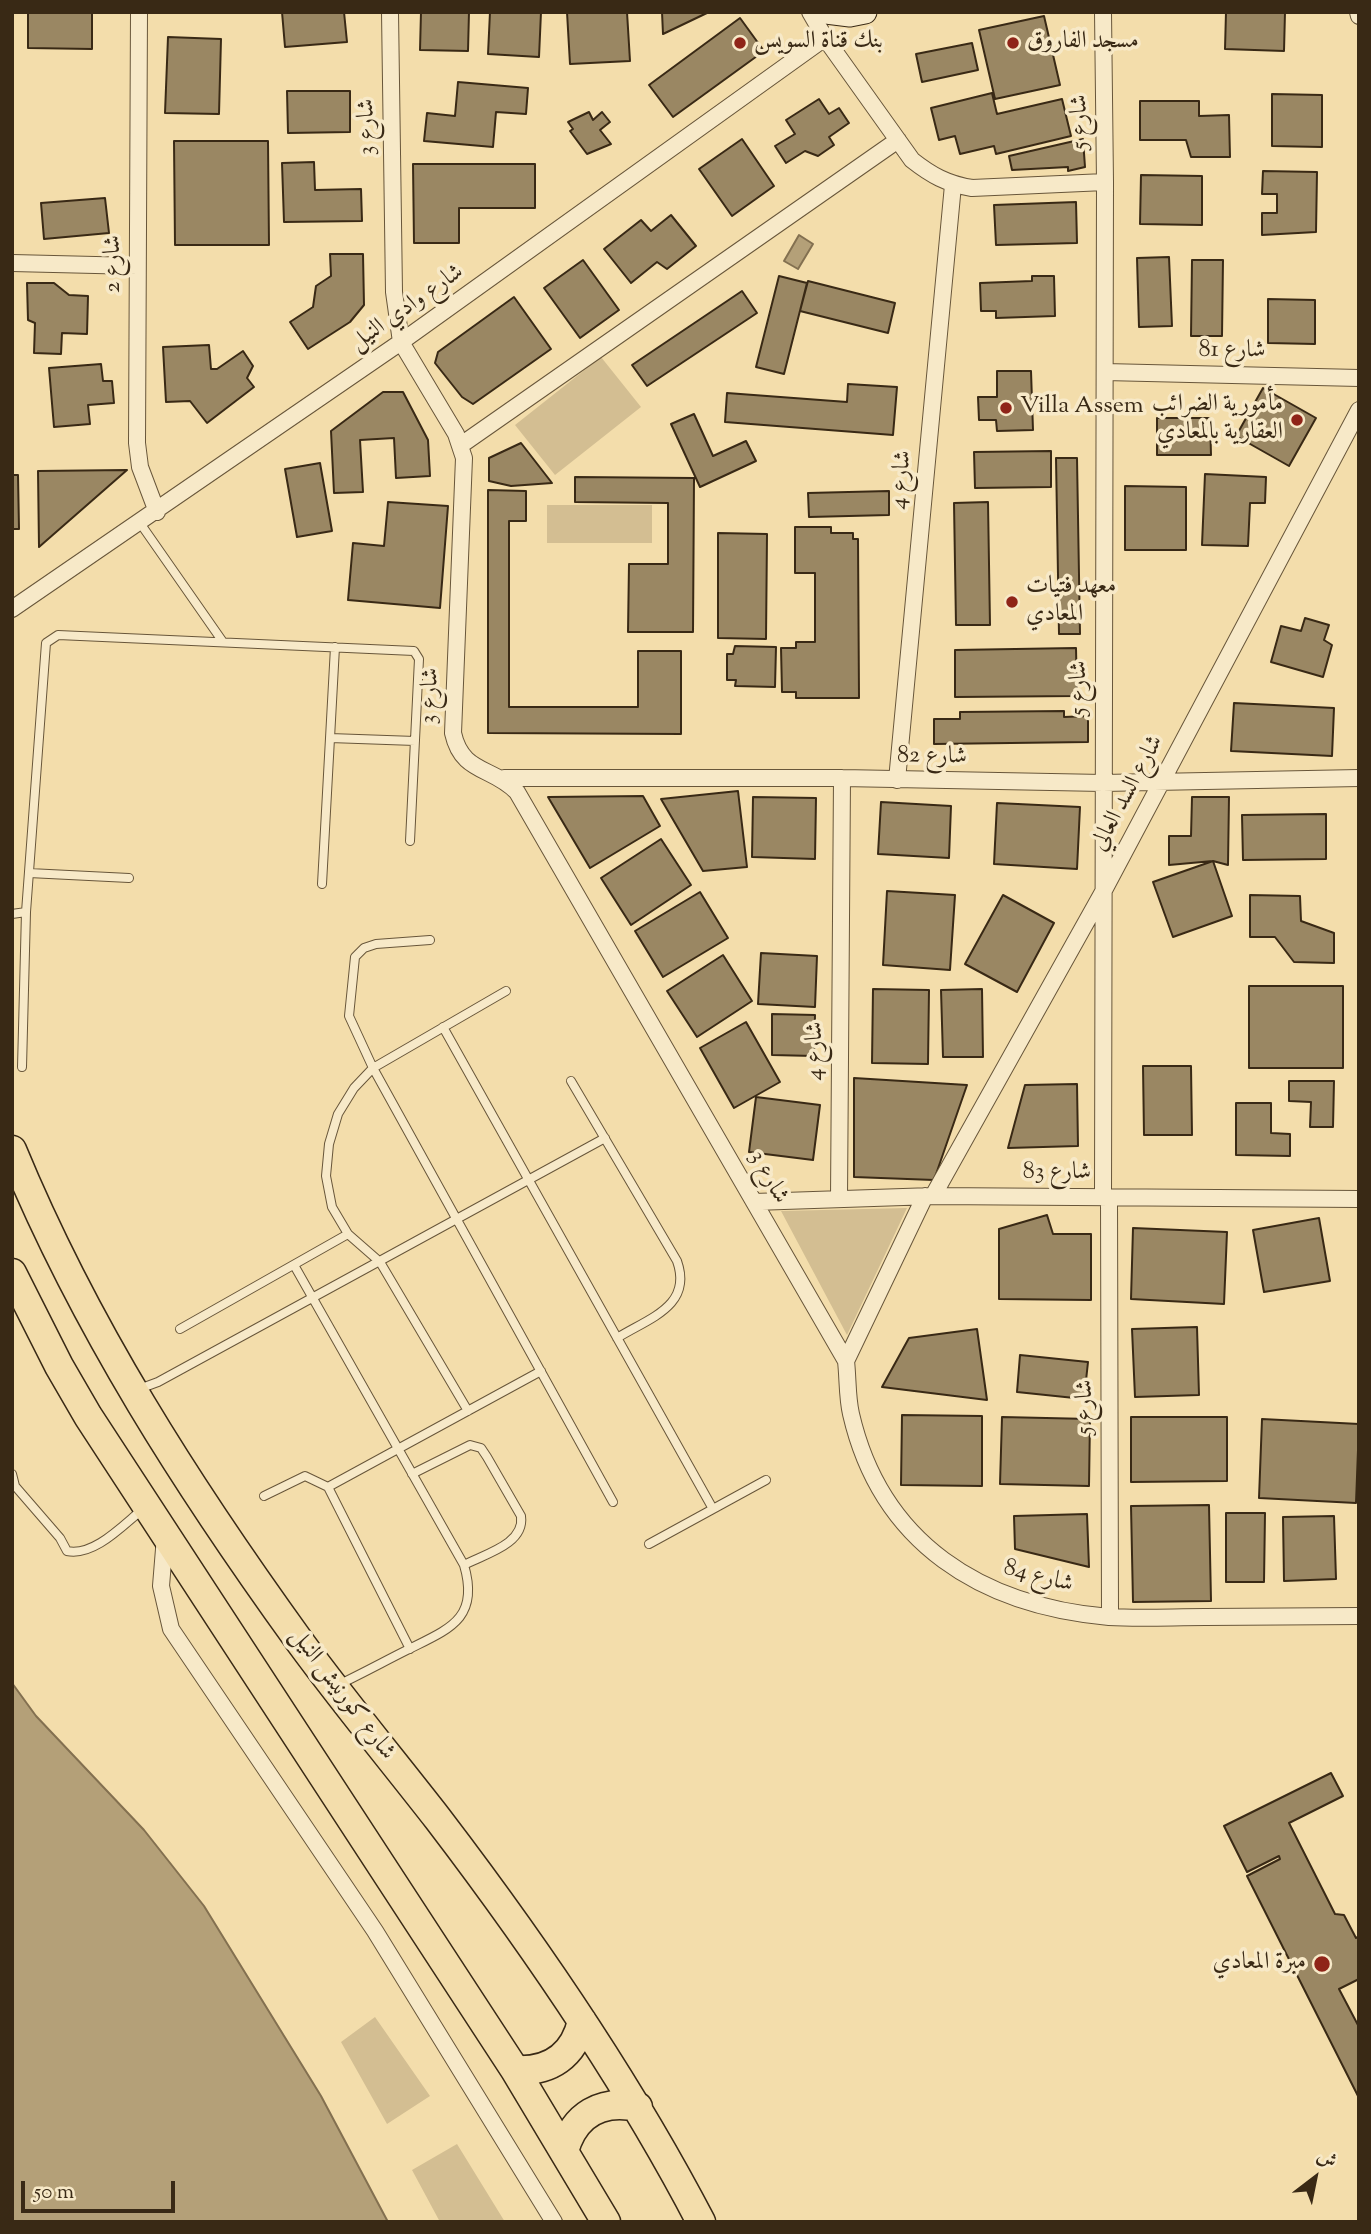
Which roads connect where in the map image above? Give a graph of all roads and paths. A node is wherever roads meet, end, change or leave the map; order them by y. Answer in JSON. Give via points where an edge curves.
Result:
{"nodes":[{"id":1,"x":139,"y":12,"type":"edge"},
{"id":2,"x":390,"y":12,"type":"edge"},
{"id":3,"x":810,"y":12,"type":"edge"},
{"id":4,"x":826,"y":12,"type":"edge"},
{"id":5,"x":865,"y":12,"type":"edge"},
{"id":6,"x":1103,"y":12,"type":"edge"},
{"id":7,"x":825,"y":38,"type":"junction"},
{"id":8,"x":898,"y":140,"type":"junction"},
{"id":9,"x":1105,"y":182,"type":"junction"},
{"id":10,"x":953,"y":185,"type":"junction"},
{"id":11,"x":12,"y":263,"type":"edge"},
{"id":12,"x":137,"y":266,"type":"junction"},
{"id":13,"x":401,"y":342,"type":"junction"},
{"id":14,"x":1105,"y":372,"type":"junction"},
{"id":15,"x":1359,"y":378,"type":"edge"},
{"id":16,"x":1359,"y":410,"type":"edge"},
{"id":17,"x":461,"y":445,"type":"junction"},
{"id":18,"x":157,"y":512,"type":"junction"},
{"id":19,"x":140,"y":523,"type":"junction"},
{"id":20,"x":12,"y":609,"type":"edge"},
{"id":21,"x":223,"y":642,"type":"junction"},
{"id":22,"x":335,"y":647,"type":"junction"},
{"id":23,"x":330,"y":738,"type":"junction"},
{"id":24,"x":415,"y":741,"type":"junction"},
{"id":25,"x":504,"y":778,"type":"junction"},
{"id":26,"x":842,"y":778,"type":"junction"},
{"id":27,"x":1359,"y":778,"type":"edge"},
{"id":28,"x":897,"y":780,"type":"junction"},
{"id":29,"x":1161,"y":781,"type":"junction"},
{"id":30,"x":1103,"y":783,"type":"junction"},
{"id":31,"x":410,"y":841,"type":"dead end"},
{"id":32,"x":29,"y":873,"type":"junction"},
{"id":33,"x":130,"y":878,"type":"dead end"},
{"id":34,"x":322,"y":884,"type":"dead end"},
{"id":35,"x":1103,"y":892,"type":"junction"},
{"id":36,"x":26,"y":912,"type":"junction"},
{"id":37,"x":12,"y":914,"type":"edge"},
{"id":38,"x":429,"y":940,"type":"dead end"},
{"id":39,"x":506,"y":991,"type":"dead end"},
{"id":40,"x":443,"y":1027,"type":"junction"},
{"id":41,"x":22,"y":1067,"type":"dead end"},
{"id":42,"x":373,"y":1068,"type":"junction"},
{"id":43,"x":571,"y":1081,"type":"dead end"},
{"id":44,"x":605,"y":1138,"type":"junction"},
{"id":45,"x":12,"y":1150,"type":"edge"},
{"id":46,"x":529,"y":1180,"type":"junction"},
{"id":47,"x":929,"y":1196,"type":"junction"},
{"id":48,"x":1106,"y":1197,"type":"junction"},
{"id":49,"x":839,"y":1198,"type":"junction"},
{"id":50,"x":1359,"y":1199,"type":"edge"},
{"id":51,"x":754,"y":1202,"type":"junction"},
{"id":52,"x":457,"y":1220,"type":"junction"},
{"id":53,"x":348,"y":1234,"type":"junction"},
{"id":54,"x":380,"y":1262,"type":"junction"},
{"id":55,"x":294,"y":1265,"type":"junction"},
{"id":56,"x":12,"y":1273,"type":"edge"},
{"id":57,"x":313,"y":1299,"type":"junction"},
{"id":58,"x":180,"y":1329,"type":"dead end"},
{"id":59,"x":617,"y":1338,"type":"junction"},
{"id":60,"x":846,"y":1361,"type":"junction"},
{"id":61,"x":541,"y":1371,"type":"junction"},
{"id":62,"x":132,"y":1391,"type":"junction"},
{"id":63,"x":468,"y":1410,"type":"junction"},
{"id":64,"x":398,"y":1449,"type":"junction"},
{"id":65,"x":12,"y":1474,"type":"edge"},
{"id":66,"x":412,"y":1474,"type":"junction"},
{"id":67,"x":766,"y":1480,"type":"dead end"},
{"id":68,"x":328,"y":1488,"type":"junction"},
{"id":69,"x":264,"y":1496,"type":"dead end"},
{"id":70,"x":613,"y":1502,"type":"dead end"},
{"id":71,"x":146,"y":1507,"type":"junction"},
{"id":72,"x":713,"y":1509,"type":"junction"},
{"id":73,"x":164,"y":1537,"type":"junction"},
{"id":74,"x":649,"y":1544,"type":"dead end"},
{"id":75,"x":464,"y":1565,"type":"junction"},
{"id":76,"x":1359,"y":1616,"type":"edge"},
{"id":77,"x":1110,"y":1617,"type":"junction"},
{"id":78,"x":410,"y":1649,"type":"junction"},
{"id":79,"x":334,"y":1686,"type":"junction"},
{"id":80,"x":582,"y":2021,"type":"junction"},
{"id":81,"x":514,"y":2070,"type":"junction"},
{"id":82,"x":638,"y":2107,"type":"junction"},
{"id":83,"x":564,"y":2151,"type":"junction"},
{"id":84,"x":554,"y":2222,"type":"edge"},
{"id":85,"x":606,"y":2222,"type":"edge"},
{"id":86,"x":701,"y":2222,"type":"edge"}],
"edges":[{"from":1,"to":12,"type":"street","name":"شارع 2"},
{"from":2,"to":13,"type":"street","name":"شارع 3","via":[[394,292]]},
{"from":3,"to":7,"type":"street"},
{"from":4,"to":5,"type":"main road"},
{"from":6,"to":9,"type":"street","name":"شارع 5"},
{"from":7,"to":8,"type":"street"},
{"from":7,"to":13,"type":"street","name":"شارع وادي النيل"},
{"from":8,"to":10,"type":"street","via":[[912,160]]},
{"from":8,"to":17,"type":"street"},
{"from":9,"to":10,"type":"street"},
{"from":9,"to":14,"type":"street","name":"شارع 5"},
{"from":10,"to":28,"type":"street","name":"شارع 4"},
{"from":11,"to":12,"type":"street"},
{"from":12,"to":18,"type":"street","name":"شارع 2","via":[[137,443],[143,479]]},
{"from":13,"to":17,"type":"street","name":"شارع 3"},
{"from":13,"to":18,"type":"street","name":"شارع وادي النيل"},
{"from":14,"to":15,"type":"street","name":"شارع 81"},
{"from":14,"to":30,"type":"street","name":"شارع 5"},
{"from":16,"to":29,"type":"street","name":"شارع السد العالي"},
{"from":17,"to":25,"type":"street","name":"شارع 3","via":[[453,733],[463,759]]},
{"from":18,"to":19,"type":"street","name":"شارع وادي النيل"},
{"from":19,"to":20,"type":"street","name":"شارع وادي النيل"},
{"from":19,"to":21,"type":"lane"},
{"from":21,"to":22,"type":"lane"},
{"from":21,"to":32,"type":"lane","via":[[51,637],[46,643]]},
{"from":22,"to":23,"type":"lane"},
{"from":22,"to":24,"type":"lane","via":[[417,654]]},
{"from":23,"to":24,"type":"lane"},
{"from":23,"to":34,"type":"lane"},
{"from":24,"to":31,"type":"lane"},
{"from":25,"to":26,"type":"street","name":"شارع 82"},
{"from":25,"to":51,"type":"street","name":"شارع 3","via":[[539,829]]},
{"from":26,"to":28,"type":"street","name":"شارع 82"},
{"from":26,"to":49,"type":"street","name":"شارع 4"},
{"from":27,"to":29,"type":"street","name":"شارع 82"},
{"from":28,"to":30,"type":"street","name":"شارع 82"},
{"from":29,"to":30,"type":"street","name":"شارع 82"},
{"from":29,"to":35,"type":"street","name":"شارع السد العالي"},
{"from":30,"to":35,"type":"street","name":"شارع 5"},
{"from":32,"to":33,"type":"lane"},
{"from":32,"to":36,"type":"lane"},
{"from":35,"to":47,"type":"street","name":"شارع السد العالي"},
{"from":35,"to":48,"type":"street","name":"شارع 5"},
{"from":36,"to":37,"type":"lane"},
{"from":36,"to":41,"type":"lane"},
{"from":38,"to":42,"type":"lane","via":[[376,944],[355,957],[349,1016]]},
{"from":39,"to":40,"type":"lane"},
{"from":40,"to":42,"type":"lane"},
{"from":40,"to":46,"type":"lane"},
{"from":42,"to":52,"type":"lane"},
{"from":42,"to":53,"type":"lane","via":[[343,1105],[329,1144],[326,1176],[332,1207]]},
{"from":43,"to":44,"type":"lane"},
{"from":44,"to":46,"type":"lane"},
{"from":44,"to":59,"type":"lane","via":[[683,1279],[671,1303]]},
{"from":45,"to":62,"type":"highway","name":"شارع كورنيش النيل","via":[[57,1252]]},
{"from":46,"to":52,"type":"lane"},
{"from":46,"to":59,"type":"lane"},
{"from":47,"to":48,"type":"street","name":"شارع 83"},
{"from":47,"to":49,"type":"street","name":"شارع 83"},
{"from":47,"to":60,"type":"street","name":"شارع السد العالي"},
{"from":48,"to":50,"type":"street","name":"شارع 83"},
{"from":48,"to":77,"type":"street","name":"شارع 5"},
{"from":49,"to":51,"type":"street","name":"شارع 83"},
{"from":51,"to":60,"type":"street","name":"شارع 3"},
{"from":52,"to":54,"type":"lane"},
{"from":52,"to":61,"type":"lane"},
{"from":53,"to":54,"type":"lane"},
{"from":53,"to":55,"type":"lane"},
{"from":54,"to":57,"type":"lane"},
{"from":54,"to":63,"type":"lane"},
{"from":55,"to":57,"type":"lane"},
{"from":55,"to":58,"type":"lane"},
{"from":56,"to":71,"type":"highway","via":[[59,1366]]},
{"from":57,"to":62,"type":"lane","via":[[158,1382]]},
{"from":57,"to":64,"type":"lane"},
{"from":59,"to":72,"type":"lane"},
{"from":60,"to":77,"type":"street","name":"شارع 84","via":[[850,1412],[865,1461],[885,1499],[911,1533],[943,1561],[1018,1601]]},
{"from":61,"to":63,"type":"lane"},
{"from":61,"to":70,"type":"lane"},
{"from":62,"to":79,"type":"highway","name":"شارع كورنيش النيل","via":[[234,1548]]},
{"from":63,"to":64,"type":"lane"},
{"from":64,"to":66,"type":"lane"},
{"from":64,"to":68,"type":"lane"},
{"from":65,"to":71,"type":"lane","via":[[15,1486],[67,1551],[75,1553],[107,1539]]},
{"from":66,"to":75,"type":"lane"},
{"from":66,"to":75,"type":"lane","via":[[460,1447],[481,1448],[521,1516],[518,1536]]},
{"from":67,"to":72,"type":"lane"},
{"from":68,"to":69,"type":"lane","via":[[305,1476]]},
{"from":68,"to":78,"type":"lane"},
{"from":71,"to":73,"type":"highway"},
{"from":72,"to":74,"type":"lane"},
{"from":73,"to":81,"type":"highway"},
{"from":73,"to":84,"type":"street","via":[[160,1586],[171,1629],[374,1931]]},
{"from":75,"to":78,"type":"lane","via":[[470,1585],[467,1605],[457,1623]]},
{"from":76,"to":77,"type":"street","name":"شارع 84"},
{"from":78,"to":79,"type":"lane"},
{"from":79,"to":80,"type":"highway","name":"شارع كورنيش النيل","via":[[438,1819]]},
{"from":80,"to":81,"type":"highway","via":[[571,2049],[559,2060],[545,2068]]},
{"from":80,"to":82,"type":"highway","name":"شارع كورنيش النيل"},
{"from":81,"to":83,"type":"highway"},
{"from":82,"to":83,"type":"highway","via":[[621,2103],[590,2111],[568,2135]]},
{"from":82,"to":86,"type":"highway","name":"شارع كورنيش النيل"},
{"from":83,"to":85,"type":"highway"}]}
